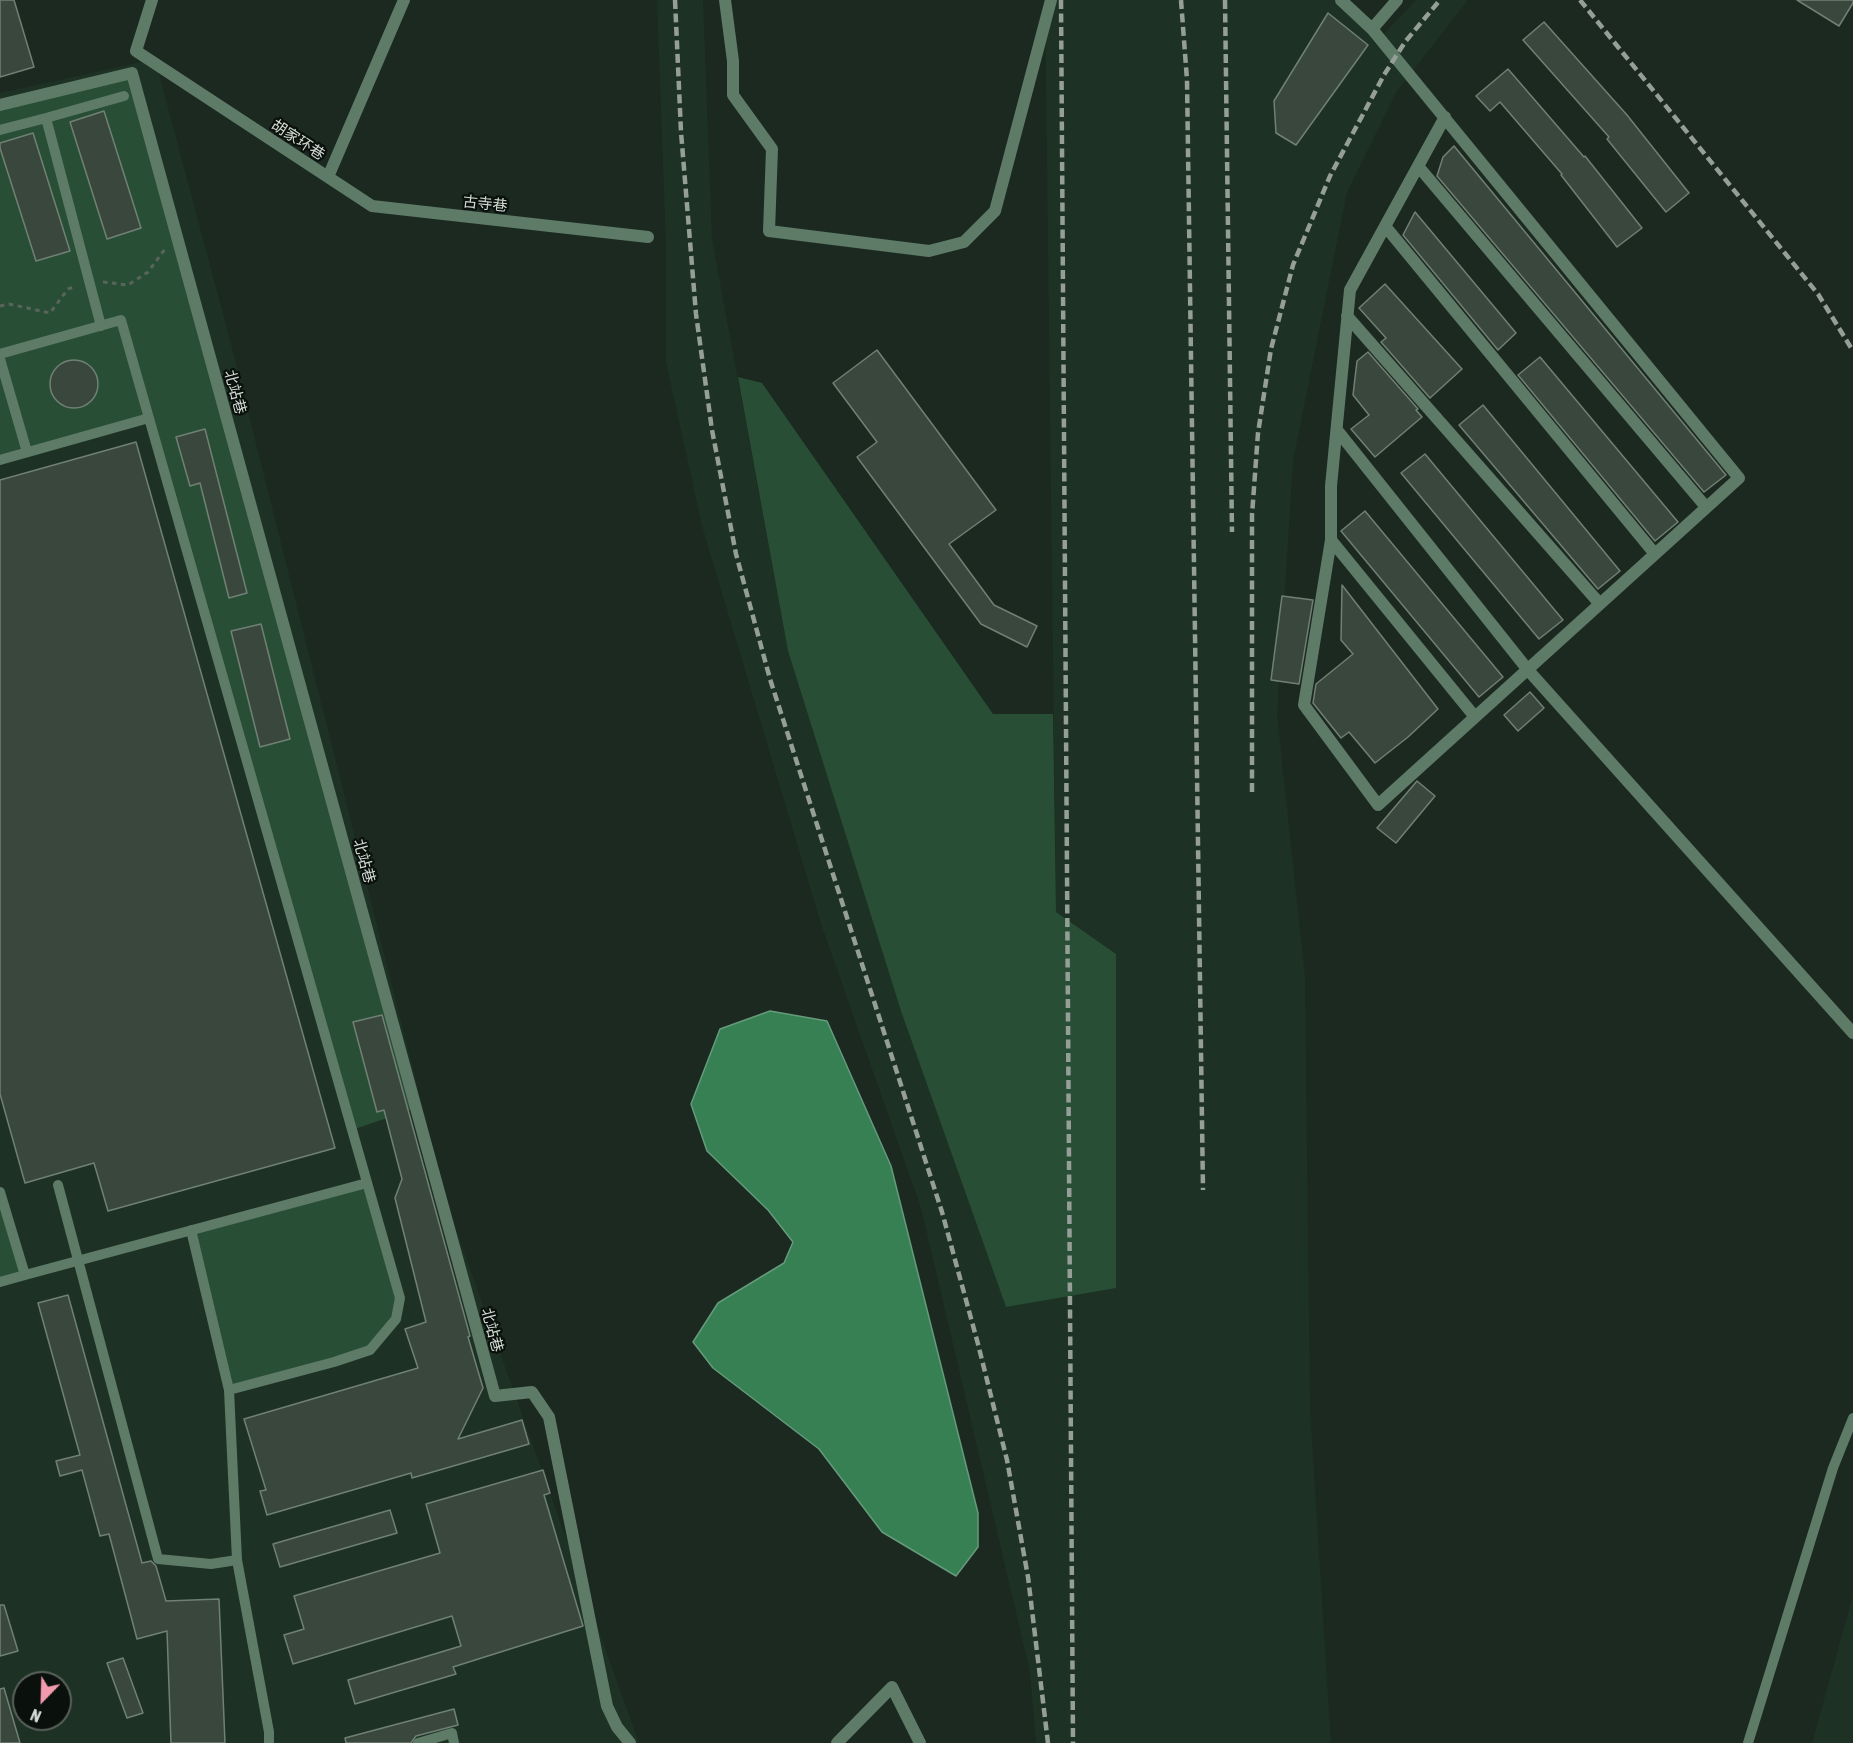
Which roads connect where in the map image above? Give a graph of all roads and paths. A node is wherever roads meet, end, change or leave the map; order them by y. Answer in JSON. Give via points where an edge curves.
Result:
{"nodes":[{"id":1,"x":152,"y":0,"type":"edge"},
{"id":2,"x":404,"y":0,"type":"edge"},
{"id":3,"x":725,"y":0,"type":"edge"},
{"id":4,"x":1051,"y":0,"type":"edge"},
{"id":5,"x":1341,"y":0,"type":"edge"},
{"id":6,"x":1397,"y":0,"type":"edge"},
{"id":7,"x":1372,"y":29,"type":"junction"},
{"id":8,"x":124,"y":96,"type":"dead end"},
{"id":9,"x":0,"y":105,"type":"edge"},
{"id":10,"x":1444,"y":117,"type":"junction"},
{"id":11,"x":46,"y":118,"type":"junction"},
{"id":12,"x":0,"y":130,"type":"edge"},
{"id":13,"x":1418,"y":166,"type":"junction"},
{"id":14,"x":328,"y":177,"type":"junction"},
{"id":15,"x":1385,"y":226,"type":"junction"},
{"id":16,"x":648,"y":237,"type":"dead end"},
{"id":17,"x":1347,"y":316,"type":"junction"},
{"id":18,"x":101,"y":326,"type":"junction"},
{"id":19,"x":0,"y":354,"type":"edge"},
{"id":20,"x":0,"y":359,"type":"edge"},
{"id":21,"x":149,"y":418,"type":"junction"},
{"id":22,"x":1337,"y":430,"type":"junction"},
{"id":23,"x":27,"y":452,"type":"junction"},
{"id":24,"x":0,"y":460,"type":"edge"},
{"id":25,"x":1706,"y":507,"type":"junction"},
{"id":26,"x":1331,"y":540,"type":"junction"},
{"id":27,"x":1655,"y":554,"type":"junction"},
{"id":28,"x":1600,"y":604,"type":"junction"},
{"id":29,"x":1527,"y":669,"type":"junction"},
{"id":30,"x":1475,"y":717,"type":"junction"},
{"id":31,"x":1853,"y":1033,"type":"edge"},
{"id":32,"x":367,"y":1183,"type":"junction"},
{"id":33,"x":58,"y":1185,"type":"dead end"},
{"id":34,"x":0,"y":1192,"type":"edge"},
{"id":35,"x":191,"y":1230,"type":"junction"},
{"id":36,"x":78,"y":1260,"type":"junction"},
{"id":37,"x":25,"y":1275,"type":"junction"},
{"id":38,"x":0,"y":1282,"type":"edge"},
{"id":39,"x":230,"y":1390,"type":"junction"},
{"id":40,"x":1853,"y":1418,"type":"edge"},
{"id":41,"x":237,"y":1560,"type":"junction"},
{"id":42,"x":269,"y":1743,"type":"edge"},
{"id":43,"x":418,"y":1743,"type":"edge"},
{"id":44,"x":454,"y":1743,"type":"edge"},
{"id":45,"x":630,"y":1743,"type":"edge"},
{"id":46,"x":837,"y":1743,"type":"edge"},
{"id":47,"x":920,"y":1743,"type":"edge"},
{"id":48,"x":1748,"y":1743,"type":"edge"}],
"edges":[{"from":1,"to":14,"type":"street","name":"胡家环巷","via":[[136,51]]},
{"from":2,"to":14,"type":"street","name":"胡家环巷"},
{"from":3,"to":4,"type":"street","via":[[733,94],[772,149],[769,231],[929,251],[964,242],[995,212]]},
{"from":5,"to":7,"type":"street"},
{"from":6,"to":7,"type":"street"},
{"from":7,"to":10,"type":"street"},
{"from":8,"to":11,"type":"lane"},
{"from":9,"to":45,"type":"street","name":"北站巷","via":[[132,73],[495,1396],[532,1392],[549,1417],[607,1706]]},
{"from":10,"to":13,"type":"street"},
{"from":10,"to":25,"type":"street","via":[[1739,478]]},
{"from":11,"to":12,"type":"lane"},
{"from":11,"to":18,"type":"lane"},
{"from":13,"to":15,"type":"street"},
{"from":13,"to":25,"type":"street"},
{"from":14,"to":16,"type":"street","name":"古寺巷","via":[[372,206]]},
{"from":15,"to":17,"type":"street","via":[[1350,290]]},
{"from":15,"to":27,"type":"street"},
{"from":17,"to":22,"type":"street"},
{"from":17,"to":28,"type":"street"},
{"from":18,"to":19,"type":"lane"},
{"from":18,"to":21,"type":"lane","via":[[121,320]]},
{"from":20,"to":23,"type":"lane"},
{"from":21,"to":23,"type":"lane"},
{"from":21,"to":32,"type":"lane"},
{"from":22,"to":26,"type":"street"},
{"from":22,"to":29,"type":"street"},
{"from":23,"to":24,"type":"lane"},
{"from":25,"to":27,"type":"street"},
{"from":26,"to":30,"type":"street"},
{"from":26,"to":30,"type":"street","via":[[1304,705],[1378,805]]},
{"from":27,"to":28,"type":"street"},
{"from":28,"to":29,"type":"street"},
{"from":29,"to":30,"type":"street"},
{"from":29,"to":31,"type":"street"},
{"from":32,"to":35,"type":"lane"},
{"from":32,"to":39,"type":"lane","via":[[400,1298],[396,1319],[370,1350]]},
{"from":33,"to":36,"type":"lane"},
{"from":34,"to":37,"type":"lane"},
{"from":35,"to":36,"type":"lane"},
{"from":35,"to":39,"type":"lane"},
{"from":36,"to":37,"type":"lane"},
{"from":36,"to":41,"type":"lane","via":[[158,1559],[211,1564]]},
{"from":37,"to":38,"type":"lane"},
{"from":39,"to":41,"type":"lane"},
{"from":40,"to":48,"type":"lane","via":[[1833,1468]]},
{"from":41,"to":42,"type":"lane"},
{"from":43,"to":44,"type":"lane","via":[[452,1733]]},
{"from":46,"to":47,"type":"street","via":[[892,1687]]}]}
